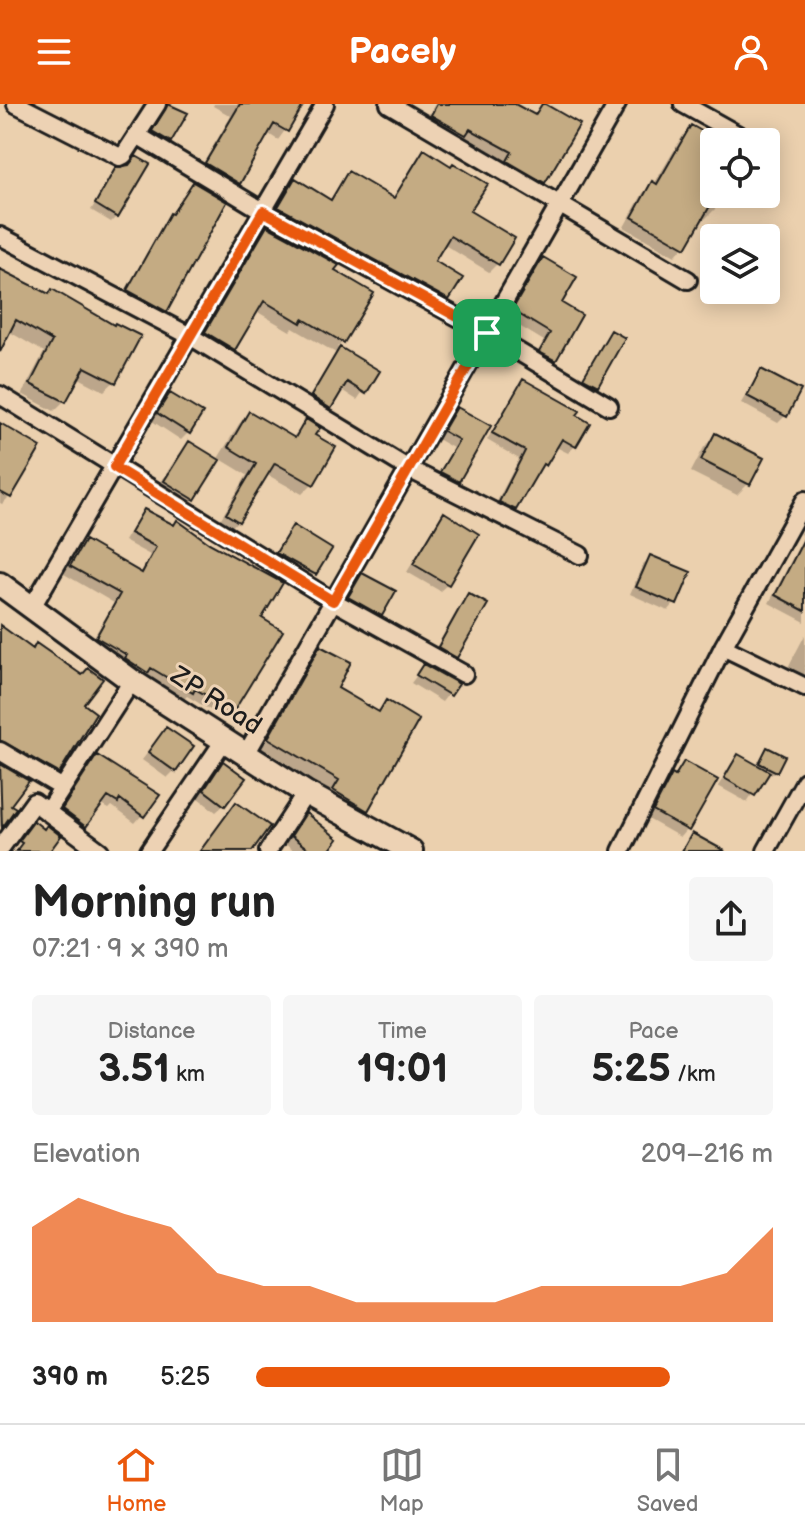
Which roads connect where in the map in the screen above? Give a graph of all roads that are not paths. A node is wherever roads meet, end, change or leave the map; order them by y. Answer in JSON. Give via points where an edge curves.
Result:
{"nodes":[{"id":1,"x":16,"y":104,"type":"edge"},
{"id":2,"x":157,"y":104,"type":"edge"},
{"id":3,"x":325,"y":104,"type":"edge"},
{"id":4,"x":389,"y":104,"type":"edge"},
{"id":5,"x":617,"y":104,"type":"edge"},
{"id":6,"x":683,"y":104,"type":"edge"},
{"id":7,"x":726,"y":128,"type":"edge"},
{"id":8,"x":137,"y":135,"type":"junction"},
{"id":9,"x":560,"y":204,"type":"junction"},
{"id":10,"x":263,"y":211,"type":"junction"},
{"id":11,"x":0,"y":236,"type":"edge"},
{"id":12,"x":688,"y":280,"type":"dead end"},
{"id":13,"x":487,"y":333,"type":"junction"},
{"id":14,"x":190,"y":336,"type":"junction"},
{"id":15,"x":0,"y":395,"type":"edge"},
{"id":16,"x":609,"y":406,"type":"dead end"},
{"id":17,"x":114,"y":467,"type":"junction"},
{"id":18,"x":409,"y":469,"type":"junction"},
{"id":19,"x":805,"y":500,"type":"edge"},
{"id":20,"x":788,"y":529,"type":"junction"},
{"id":21,"x":805,"y":538,"type":"edge"},
{"id":22,"x":580,"y":555,"type":"dead end"},
{"id":23,"x":0,"y":584,"type":"edge"},
{"id":24,"x":333,"y":601,"type":"junction"},
{"id":25,"x":32,"y":607,"type":"junction"},
{"id":26,"x":723,"y":647,"type":"junction"},
{"id":27,"x":464,"y":674,"type":"dead end"},
{"id":28,"x":132,"y":681,"type":"junction"},
{"id":29,"x":805,"y":687,"type":"edge"},
{"id":30,"x":225,"y":739,"type":"junction"},
{"id":31,"x":0,"y":751,"type":"edge"},
{"id":32,"x":246,"y":754,"type":"junction"},
{"id":33,"x":805,"y":781,"type":"edge"},
{"id":34,"x":61,"y":787,"type":"junction"},
{"id":35,"x":306,"y":793,"type":"junction"},
{"id":36,"x":47,"y":812,"type":"junction"},
{"id":37,"x":0,"y":849,"type":"edge"},
{"id":38,"x":408,"y":850,"type":"edge"},
{"id":39,"x":100,"y":851,"type":"edge"},
{"id":40,"x":149,"y":851,"type":"edge"},
{"id":41,"x":268,"y":851,"type":"edge"},
{"id":42,"x":621,"y":851,"type":"edge"},
{"id":43,"x":766,"y":851,"type":"edge"}],
"edges":[{"from":1,"to":8,"type":"street","via":[[115,157],[124,155]]},
{"from":2,"to":8,"type":"street"},
{"from":3,"to":10,"type":"street"},
{"from":4,"to":9,"type":"street"},
{"from":5,"to":9,"type":"street"},
{"from":6,"to":7,"type":"street"},
{"from":8,"to":10,"type":"street"},
{"from":9,"to":12,"type":"street"},
{"from":9,"to":13,"type":"street"},
{"from":10,"to":13,"type":"street"},
{"from":10,"to":14,"type":"street"},
{"from":11,"to":14,"type":"street"},
{"from":13,"to":16,"type":"street"},
{"from":13,"to":18,"type":"street"},
{"from":14,"to":17,"type":"street"},
{"from":14,"to":18,"type":"street"},
{"from":15,"to":17,"type":"street"},
{"from":17,"to":24,"type":"street"},
{"from":17,"to":25,"type":"street"},
{"from":18,"to":22,"type":"street"},
{"from":18,"to":24,"type":"street"},
{"from":19,"to":20,"type":"street"},
{"from":20,"to":21,"type":"street"},
{"from":20,"to":26,"type":"street"},
{"from":23,"to":25,"type":"street","name":"ZP Road"},
{"from":24,"to":27,"type":"street"},
{"from":24,"to":32,"type":"street"},
{"from":25,"to":28,"type":"street","name":"ZP Road"},
{"from":26,"to":29,"type":"street"},
{"from":26,"to":42,"type":"street"},
{"from":28,"to":30,"type":"street","name":"ZP Road"},
{"from":28,"to":34,"type":"street"},
{"from":30,"to":32,"type":"street","name":"ZP Road"},
{"from":30,"to":40,"type":"street"},
{"from":31,"to":34,"type":"street"},
{"from":32,"to":35,"type":"street","name":"ZP Road"},
{"from":33,"to":43,"type":"street"},
{"from":34,"to":36,"type":"street"},
{"from":35,"to":38,"type":"street","name":"ZP Road"},
{"from":35,"to":41,"type":"street"},
{"from":36,"to":37,"type":"street","via":[[34,802]]},
{"from":36,"to":39,"type":"street"}]}
